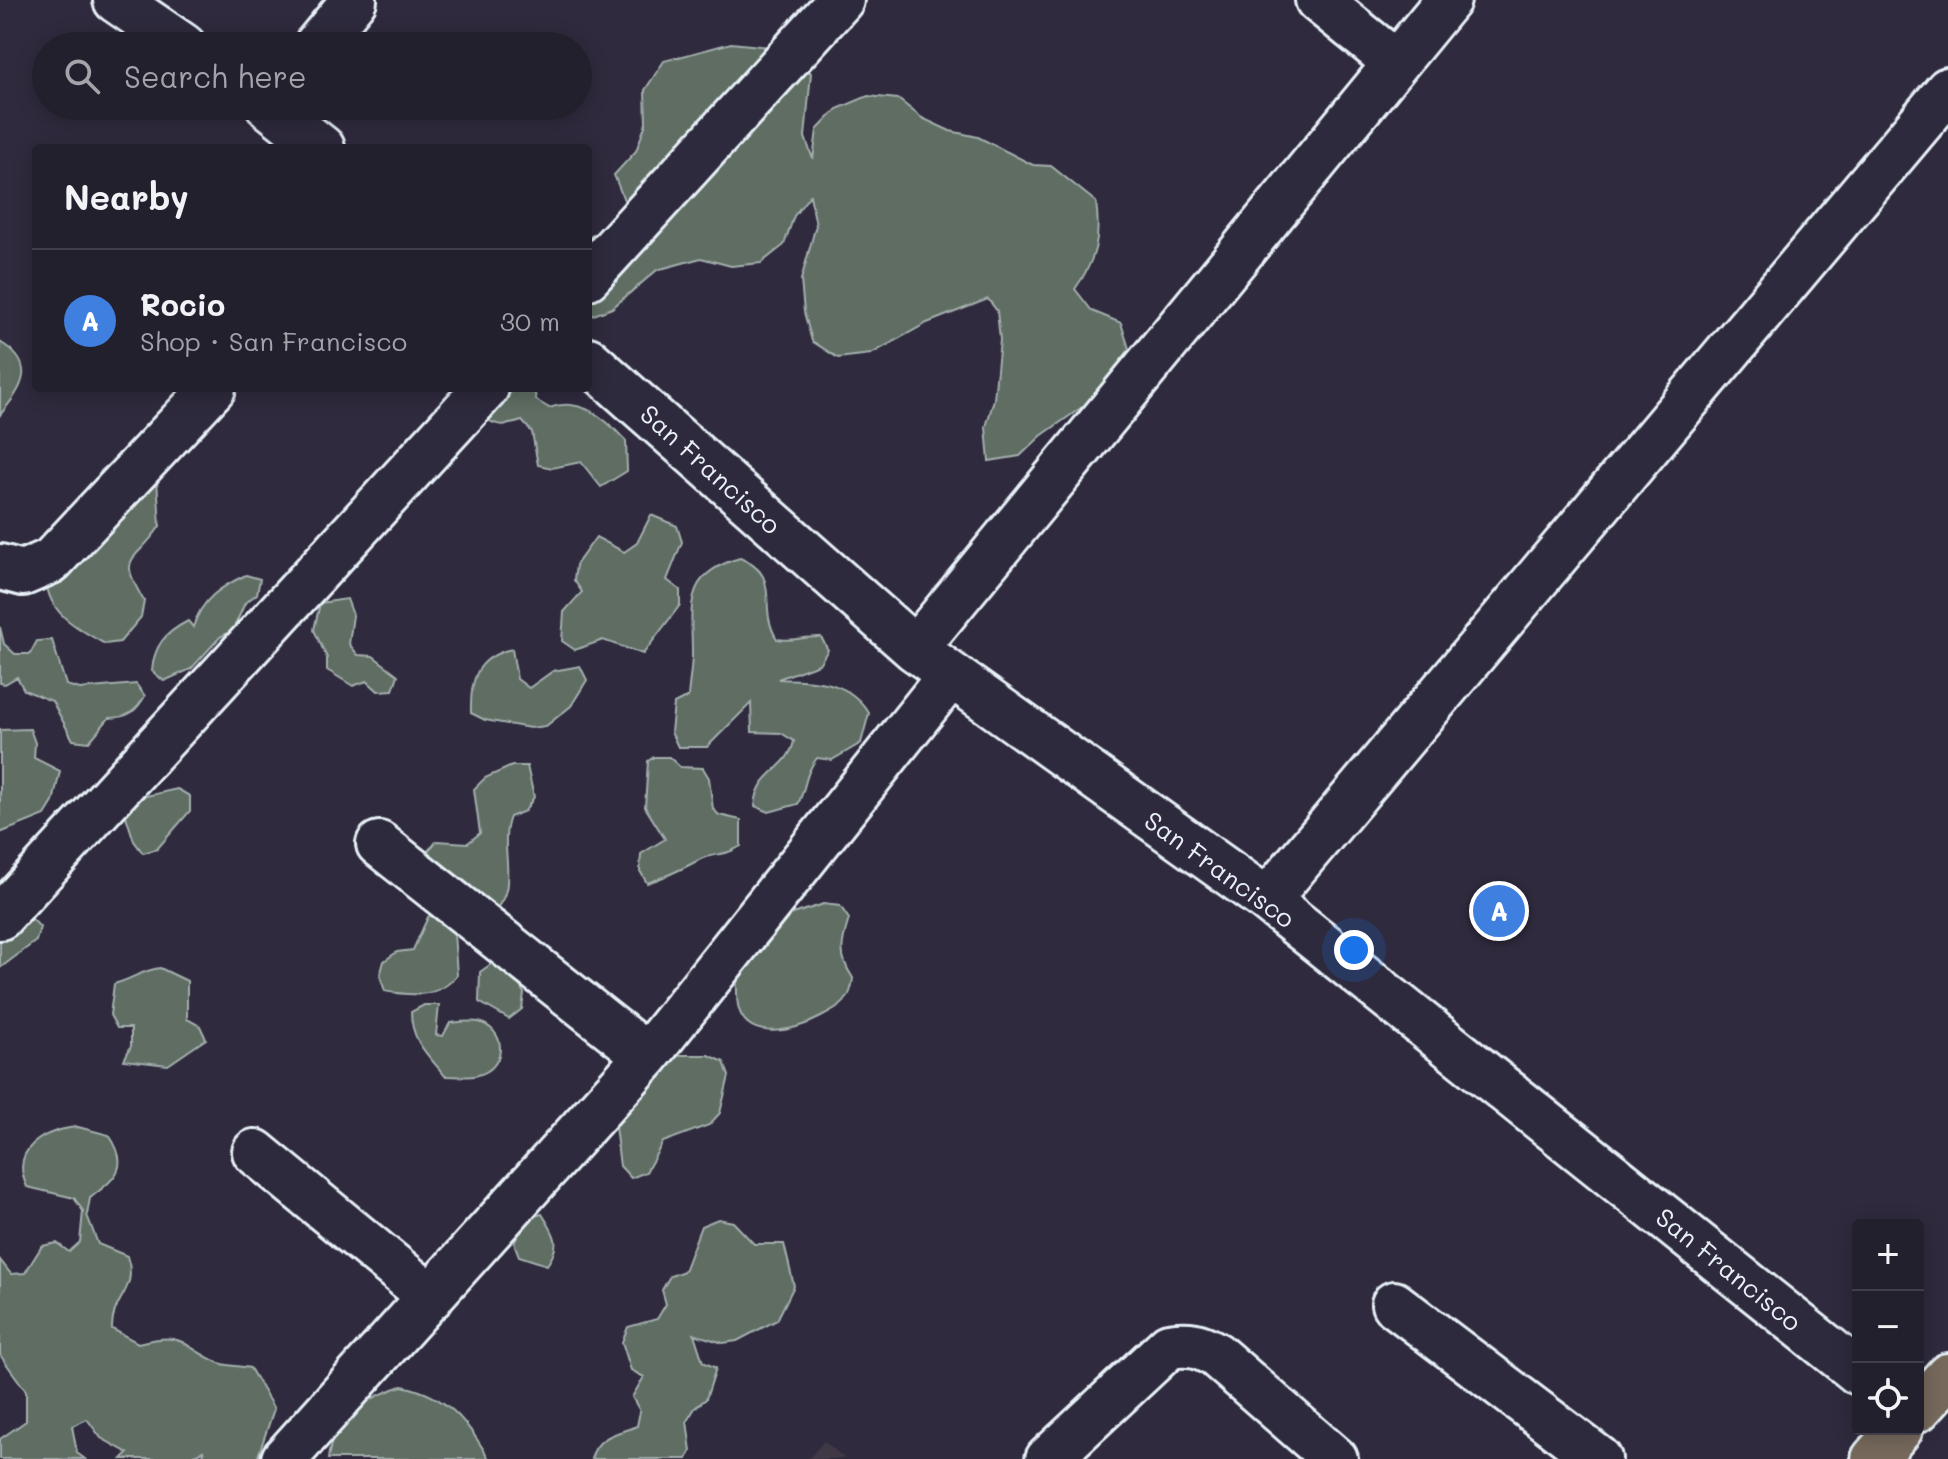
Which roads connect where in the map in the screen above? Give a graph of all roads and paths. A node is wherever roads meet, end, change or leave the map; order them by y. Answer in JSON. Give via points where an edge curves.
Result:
{"nodes":[{"id":1,"x":116,"y":0,"type":"edge"},
{"id":2,"x":354,"y":0,"type":"edge"},
{"id":3,"x":841,"y":0,"type":"edge"},
{"id":4,"x":1318,"y":0,"type":"edge"},
{"id":5,"x":1448,"y":0,"type":"edge"},
{"id":6,"x":163,"y":32,"type":"edge"},
{"id":7,"x":328,"y":32,"type":"edge"},
{"id":8,"x":1396,"y":63,"type":"junction"},
{"id":9,"x":1948,"y":90,"type":"edge"},
{"id":10,"x":287,"y":120,"type":"edge"},
{"id":11,"x":317,"y":144,"type":"edge"},
{"id":12,"x":592,"y":273,"type":"edge"},
{"id":13,"x":592,"y":364,"type":"edge"},
{"id":14,"x":209,"y":392,"type":"edge"},
{"id":15,"x":482,"y":392,"type":"edge"},
{"id":16,"x":0,"y":567,"type":"edge"},
{"id":17,"x":915,"y":649,"type":"junction"},
{"id":18,"x":950,"y":676,"type":"junction"},
{"id":19,"x":379,"y":844,"type":"dead end"},
{"id":20,"x":1267,"y":900,"type":"junction"},
{"id":21,"x":0,"y":917,"type":"edge"},
{"id":22,"x":647,"y":1056,"type":"junction"},
{"id":23,"x":255,"y":1152,"type":"dead end"},
{"id":24,"x":431,"y":1297,"type":"junction"},
{"id":25,"x":1394,"y":1304,"type":"dead end"},
{"id":26,"x":1852,"y":1367,"type":"edge"},
{"id":27,"x":1948,"y":1376,"type":"edge"},
{"id":28,"x":1924,"y":1402,"type":"edge"},
{"id":29,"x":1895,"y":1435,"type":"edge"},
{"id":30,"x":284,"y":1459,"type":"edge"},
{"id":31,"x":1048,"y":1459,"type":"edge"},
{"id":32,"x":1335,"y":1459,"type":"edge"},
{"id":33,"x":1599,"y":1459,"type":"edge"},
{"id":34,"x":1874,"y":1459,"type":"edge"}],
"edges":[{"from":1,"to":6,"type":"street"},
{"from":2,"to":7,"type":"street"},
{"from":3,"to":12,"type":"street"},
{"from":4,"to":8,"type":"street"},
{"from":5,"to":8,"type":"street"},
{"from":8,"to":17,"type":"street"},
{"from":9,"to":20,"type":"street"},
{"from":10,"to":11,"type":"street"},
{"from":13,"to":17,"type":"street","name":"San Francisco"},
{"from":14,"to":16,"type":"street","via":[[51,561],[23,573]]},
{"from":15,"to":21,"type":"street"},
{"from":17,"to":18,"type":"street","name":"San Francisco"},
{"from":18,"to":20,"type":"street","name":"San Francisco"},
{"from":18,"to":22,"type":"street"},
{"from":19,"to":22,"type":"street"},
{"from":20,"to":26,"type":"street","name":"San Francisco"},
{"from":22,"to":24,"type":"street"},
{"from":23,"to":24,"type":"street"},
{"from":24,"to":30,"type":"street"},
{"from":25,"to":33,"type":"street"},
{"from":27,"to":28,"type":"highway"},
{"from":29,"to":34,"type":"highway"},
{"from":31,"to":32,"type":"street","via":[[1169,1346],[1184,1343],[1216,1355]]}]}
